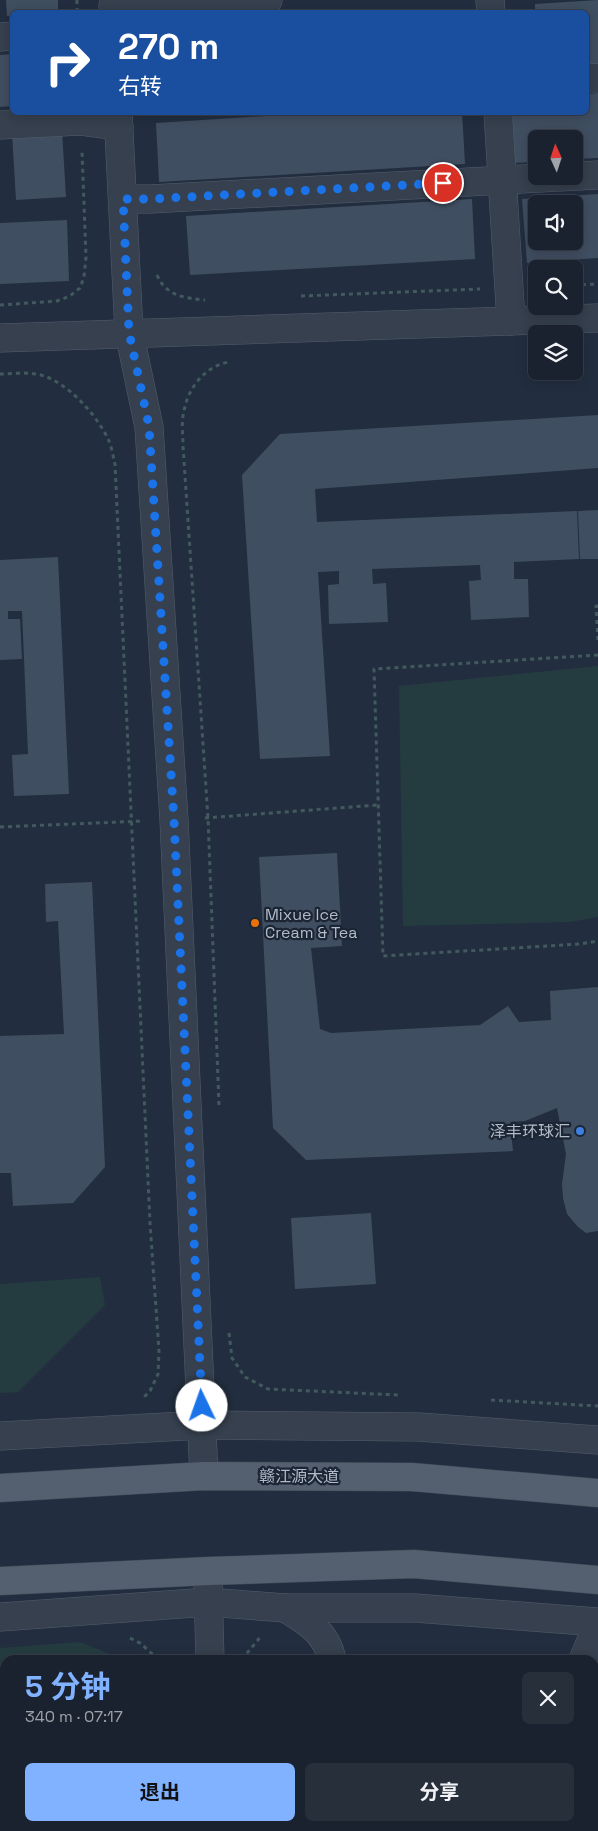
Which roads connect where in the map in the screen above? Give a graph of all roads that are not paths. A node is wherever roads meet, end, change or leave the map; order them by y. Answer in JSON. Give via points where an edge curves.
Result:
{"nodes":[{"id":1,"x":268,"y":0,"type":"edge"},
{"id":2,"x":113,"y":6,"type":"edge"},
{"id":3,"x":498,"y":115,"type":"edge"},
{"id":4,"x":119,"y":119,"type":"edge"},
{"id":5,"x":0,"y":126,"type":"edge"},
{"id":6,"x":598,"y":175,"type":"edge"},
{"id":7,"x":502,"y":180,"type":"junction"},
{"id":8,"x":123,"y":199,"type":"junction"},
{"id":9,"x":598,"y":318,"type":"edge"},
{"id":10,"x":511,"y":321,"type":"junction"},
{"id":11,"x":129,"y":332,"type":"junction"},
{"id":12,"x":0,"y":338,"type":"edge"},
{"id":13,"x":203,"y":1425,"type":"junction"},
{"id":14,"x":0,"y":1436,"type":"edge"},
{"id":15,"x":598,"y":1440,"type":"edge"},
{"id":16,"x":204,"y":1476,"type":"junction"},
{"id":17,"x":0,"y":1488,"type":"edge"},
{"id":18,"x":598,"y":1494,"type":"edge"},
{"id":19,"x":209,"y":1571,"type":"junction"},
{"id":20,"x":598,"y":1580,"type":"edge"},
{"id":21,"x":0,"y":1581,"type":"edge"},
{"id":22,"x":208,"y":1602,"type":"junction"},
{"id":23,"x":285,"y":1608,"type":"junction"},
{"id":24,"x":0,"y":1617,"type":"edge"},
{"id":25,"x":598,"y":1623,"type":"edge"},
{"id":26,"x":210,"y":1655,"type":"edge"},
{"id":27,"x":330,"y":1655,"type":"edge"},
{"id":28,"x":585,"y":1655,"type":"edge"}],
"edges":[{"from":1,"to":2,"type":"street"},
{"from":3,"to":7,"type":"street"},
{"from":4,"to":5,"type":"street"},
{"from":4,"to":8,"type":"street"},
{"from":6,"to":7,"type":"street"},
{"from":7,"to":8,"type":"street"},
{"from":7,"to":10,"type":"street"},
{"from":8,"to":11,"type":"street"},
{"from":9,"to":10,"type":"street"},
{"from":10,"to":11,"type":"street"},
{"from":11,"to":12,"type":"street"},
{"from":11,"to":13,"type":"street","via":[[149,426],[174,820]]},
{"from":13,"to":14,"type":"street"},
{"from":13,"to":15,"type":"street","via":[[419,1427]]},
{"from":13,"to":16,"type":"street"},
{"from":16,"to":17,"type":"main road","name":"赣江源大道"},
{"from":16,"to":18,"type":"main road","name":"赣江源大道","via":[[412,1477]]},
{"from":19,"to":20,"type":"main road","via":[[414,1564]]},
{"from":19,"to":21,"type":"main road"},
{"from":19,"to":22,"type":"street"},
{"from":22,"to":23,"type":"street"},
{"from":22,"to":24,"type":"street"},
{"from":22,"to":26,"type":"street"},
{"from":23,"to":25,"type":"street","via":[[415,1608]]},
{"from":23,"to":27,"type":"street","via":[[307,1621],[324,1638]]},
{"from":25,"to":28,"type":"street"}]}
